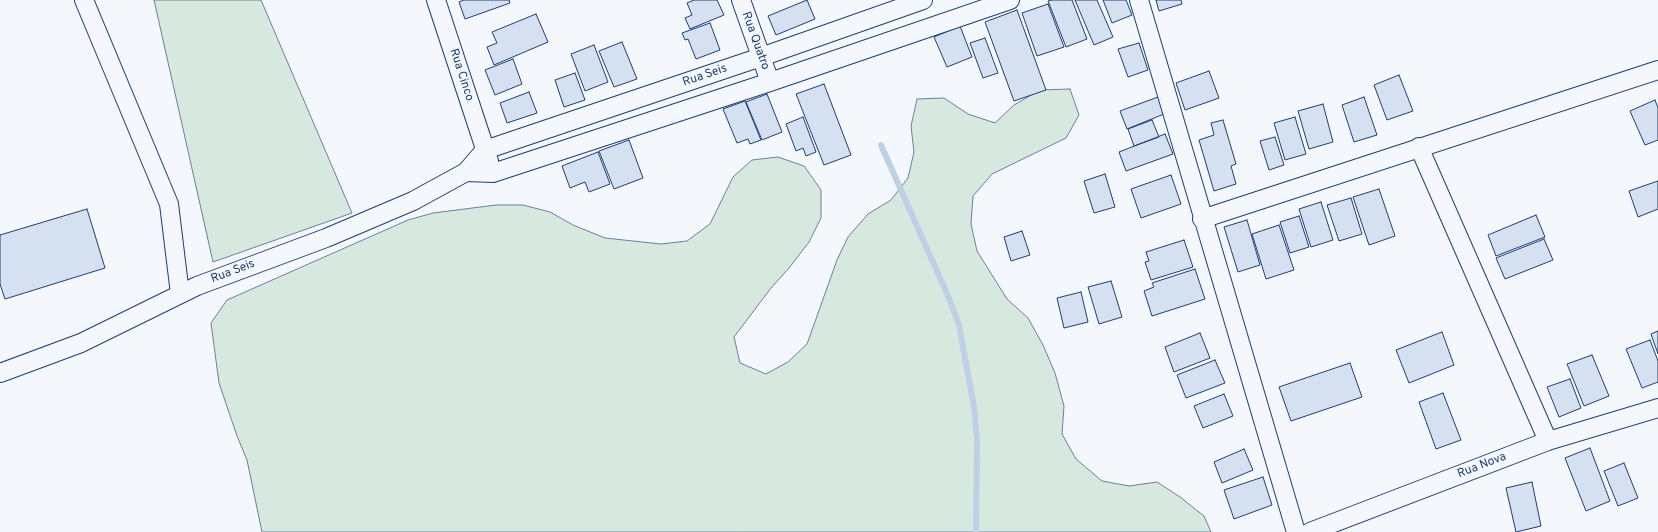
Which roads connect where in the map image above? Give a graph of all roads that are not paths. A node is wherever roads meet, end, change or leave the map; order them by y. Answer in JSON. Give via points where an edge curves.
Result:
{"nodes":[{"id":1,"x":84,"y":0,"type":"edge"},
{"id":2,"x":436,"y":0,"type":"edge"},
{"id":3,"x":741,"y":0,"type":"edge"},
{"id":4,"x":923,"y":0,"type":"edge"},
{"id":5,"x":1010,"y":0,"type":"edge"},
{"id":6,"x":1139,"y":0,"type":"edge"},
{"id":7,"x":761,"y":57,"type":"junction"},
{"id":8,"x":1658,"y":70,"type":"edge"},
{"id":9,"x":770,"y":82,"type":"junction"},
{"id":10,"x":1419,"y":147,"type":"junction"},
{"id":11,"x":485,"y":150,"type":"junction"},
{"id":12,"x":466,"y":172,"type":"junction"},
{"id":13,"x":493,"y":173,"type":"junction"},
{"id":14,"x":1202,"y":219,"type":"junction"},
{"id":15,"x":180,"y":294,"type":"junction"},
{"id":16,"x":0,"y":372,"type":"edge"},
{"id":17,"x":1658,"y":408,"type":"edge"},
{"id":18,"x":1548,"y":441,"type":"junction"},
{"id":19,"x":1296,"y":532,"type":"edge"},
{"id":20,"x":1310,"y":532,"type":"edge"}],
"edges":[{"from":1,"to":15,"type":"street","via":[[169,204]]},
{"from":2,"to":11,"type":"street","name":"Rua Cinco"},
{"from":3,"to":7,"type":"street","name":"Rua Quatro"},
{"from":4,"to":7,"type":"street","name":"Rua Seis"},
{"from":5,"to":9,"type":"street"},
{"from":6,"to":14,"type":"street"},
{"from":7,"to":9,"type":"street","name":"Rua Quatro"},
{"from":7,"to":11,"type":"street","name":"Rua Seis"},
{"from":8,"to":10,"type":"street"},
{"from":9,"to":13,"type":"street"},
{"from":10,"to":14,"type":"street"},
{"from":10,"to":18,"type":"street"},
{"from":11,"to":12,"type":"street"},
{"from":11,"to":13,"type":"street","name":"Rua Cinco"},
{"from":12,"to":13,"type":"street"},
{"from":12,"to":15,"type":"street","name":"Rua Seis","via":[[413,200],[326,238]]},
{"from":14,"to":19,"type":"street"},
{"from":15,"to":16,"type":"street","name":"Rua Seis","via":[[81,343]]},
{"from":17,"to":18,"type":"street","name":"Rua Nova"},
{"from":18,"to":20,"type":"street","name":"Rua Nova"}]}
